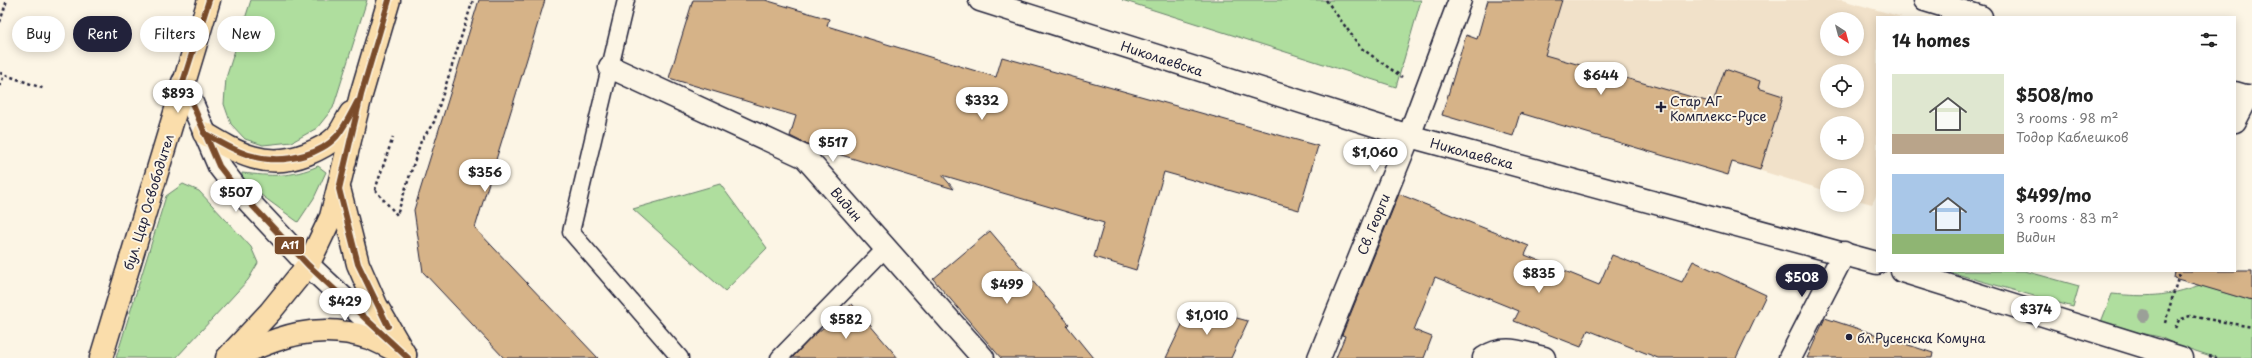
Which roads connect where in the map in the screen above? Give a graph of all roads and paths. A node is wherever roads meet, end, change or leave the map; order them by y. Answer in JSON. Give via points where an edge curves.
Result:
{"nodes":[{"id":1,"x":7,"y":0,"type":"edge"},
{"id":2,"x":209,"y":0,"type":"edge"},
{"id":3,"x":389,"y":0,"type":"edge"},
{"id":4,"x":473,"y":0,"type":"edge"},
{"id":5,"x":626,"y":0,"type":"edge"},
{"id":6,"x":980,"y":0,"type":"edge"},
{"id":7,"x":1326,"y":0,"type":"edge"},
{"id":8,"x":1460,"y":0,"type":"edge"},
{"id":9,"x":1931,"y":1,"type":"edge"},
{"id":10,"x":1978,"y":16,"type":"edge"},
{"id":11,"x":0,"y":22,"type":"edge"},
{"id":12,"x":610,"y":67,"type":"junction"},
{"id":13,"x":0,"y":73,"type":"edge"},
{"id":14,"x":4,"y":75,"type":"junction"},
{"id":15,"x":183,"y":82,"type":"junction"},
{"id":16,"x":0,"y":86,"type":"edge"},
{"id":17,"x":45,"y":89,"type":"dead end"},
{"id":18,"x":1425,"y":93,"type":"junction"},
{"id":19,"x":2247,"y":93,"type":"edge"},
{"id":20,"x":362,"y":95,"type":"junction"},
{"id":21,"x":2236,"y":119,"type":"edge"},
{"id":22,"x":204,"y":133,"type":"junction"},
{"id":23,"x":1409,"y":136,"type":"junction"},
{"id":24,"x":393,"y":137,"type":"dead end"},
{"id":25,"x":339,"y":189,"type":"junction"},
{"id":26,"x":886,"y":248,"type":"junction"},
{"id":27,"x":1844,"y":253,"type":"junction"},
{"id":28,"x":1876,"y":263,"type":"edge"},
{"id":29,"x":308,"y":265,"type":"junction"},
{"id":30,"x":1905,"y":272,"type":"edge"},
{"id":31,"x":2180,"y":272,"type":"edge"},
{"id":32,"x":2174,"y":294,"type":"dead end"},
{"id":33,"x":2252,"y":327,"type":"edge"},
{"id":34,"x":2175,"y":334,"type":"dead end"},
{"id":35,"x":407,"y":357,"type":"edge"},
{"id":36,"x":101,"y":358,"type":"edge"},
{"id":37,"x":227,"y":358,"type":"edge"},
{"id":38,"x":232,"y":358,"type":"edge"},
{"id":39,"x":680,"y":358,"type":"edge"},
{"id":40,"x":779,"y":358,"type":"edge"},
{"id":41,"x":983,"y":358,"type":"edge"},
{"id":42,"x":1318,"y":358,"type":"edge"},
{"id":43,"x":1484,"y":358,"type":"edge"},
{"id":44,"x":1544,"y":358,"type":"edge"},
{"id":45,"x":1790,"y":358,"type":"edge"},
{"id":46,"x":2181,"y":358,"type":"edge"}],
"edges":[{"from":1,"to":11,"type":"path"},
{"from":2,"to":15,"type":"main road","name":"бул. Цар Освободител"},
{"from":3,"to":20,"type":"main road"},
{"from":4,"to":24,"type":"path","via":[[434,122],[421,141],[397,215],[375,190]]},
{"from":5,"to":12,"type":"lane"},
{"from":6,"to":23,"type":"main road","name":"Николаевска"},
{"from":7,"to":18,"type":"path","via":[[1361,48]]},
{"from":8,"to":18,"type":"main road","name":"Св. Георги"},
{"from":9,"to":10,"type":"main road"},
{"from":12,"to":26,"type":"main road","name":"Видин","via":[[805,157]]},
{"from":12,"to":39,"type":"lane","via":[[571,232]]},
{"from":13,"to":14,"type":"path"},
{"from":14,"to":16,"type":"path"},
{"from":14,"to":17,"type":"path"},
{"from":15,"to":22,"type":"main road"},
{"from":15,"to":36,"type":"main road","name":"бул. Цар Освободител"},
{"from":18,"to":23,"type":"main road","name":"Св. Георги"},
{"from":19,"to":21,"type":"main road"},
{"from":20,"to":22,"type":"main road","via":[[337,137],[315,151],[291,160],[266,161],[249,157]]},
{"from":20,"to":25,"type":"main road"},
{"from":22,"to":29,"type":"main road","via":[[219,166],[236,188]]},
{"from":23,"to":27,"type":"main road","name":"Николаевска"},
{"from":23,"to":42,"type":"main road","name":"Св. Георги"},
{"from":25,"to":29,"type":"main road","via":[[331,217]]},
{"from":25,"to":35,"type":"main road","via":[[358,264],[376,305]]},
{"from":26,"to":40,"type":"lane"},
{"from":26,"to":41,"type":"main road","name":"Видин"},
{"from":27,"to":28,"type":"main road","name":"Николаевска"},
{"from":27,"to":45,"type":"main road"},
{"from":29,"to":35,"type":"main road"},
{"from":29,"to":37,"type":"main road","via":[[270,312]]},
{"from":30,"to":46,"type":"main road"},
{"from":31,"to":32,"type":"path"},
{"from":33,"to":34,"type":"path","via":[[2190,316],[2179,320],[2174,329]]},
{"from":35,"to":38,"type":"main road","via":[[369,338],[335,331],[302,331],[271,340]]},
{"from":43,"to":44,"type":"main road","via":[[1504,349]]}]}
